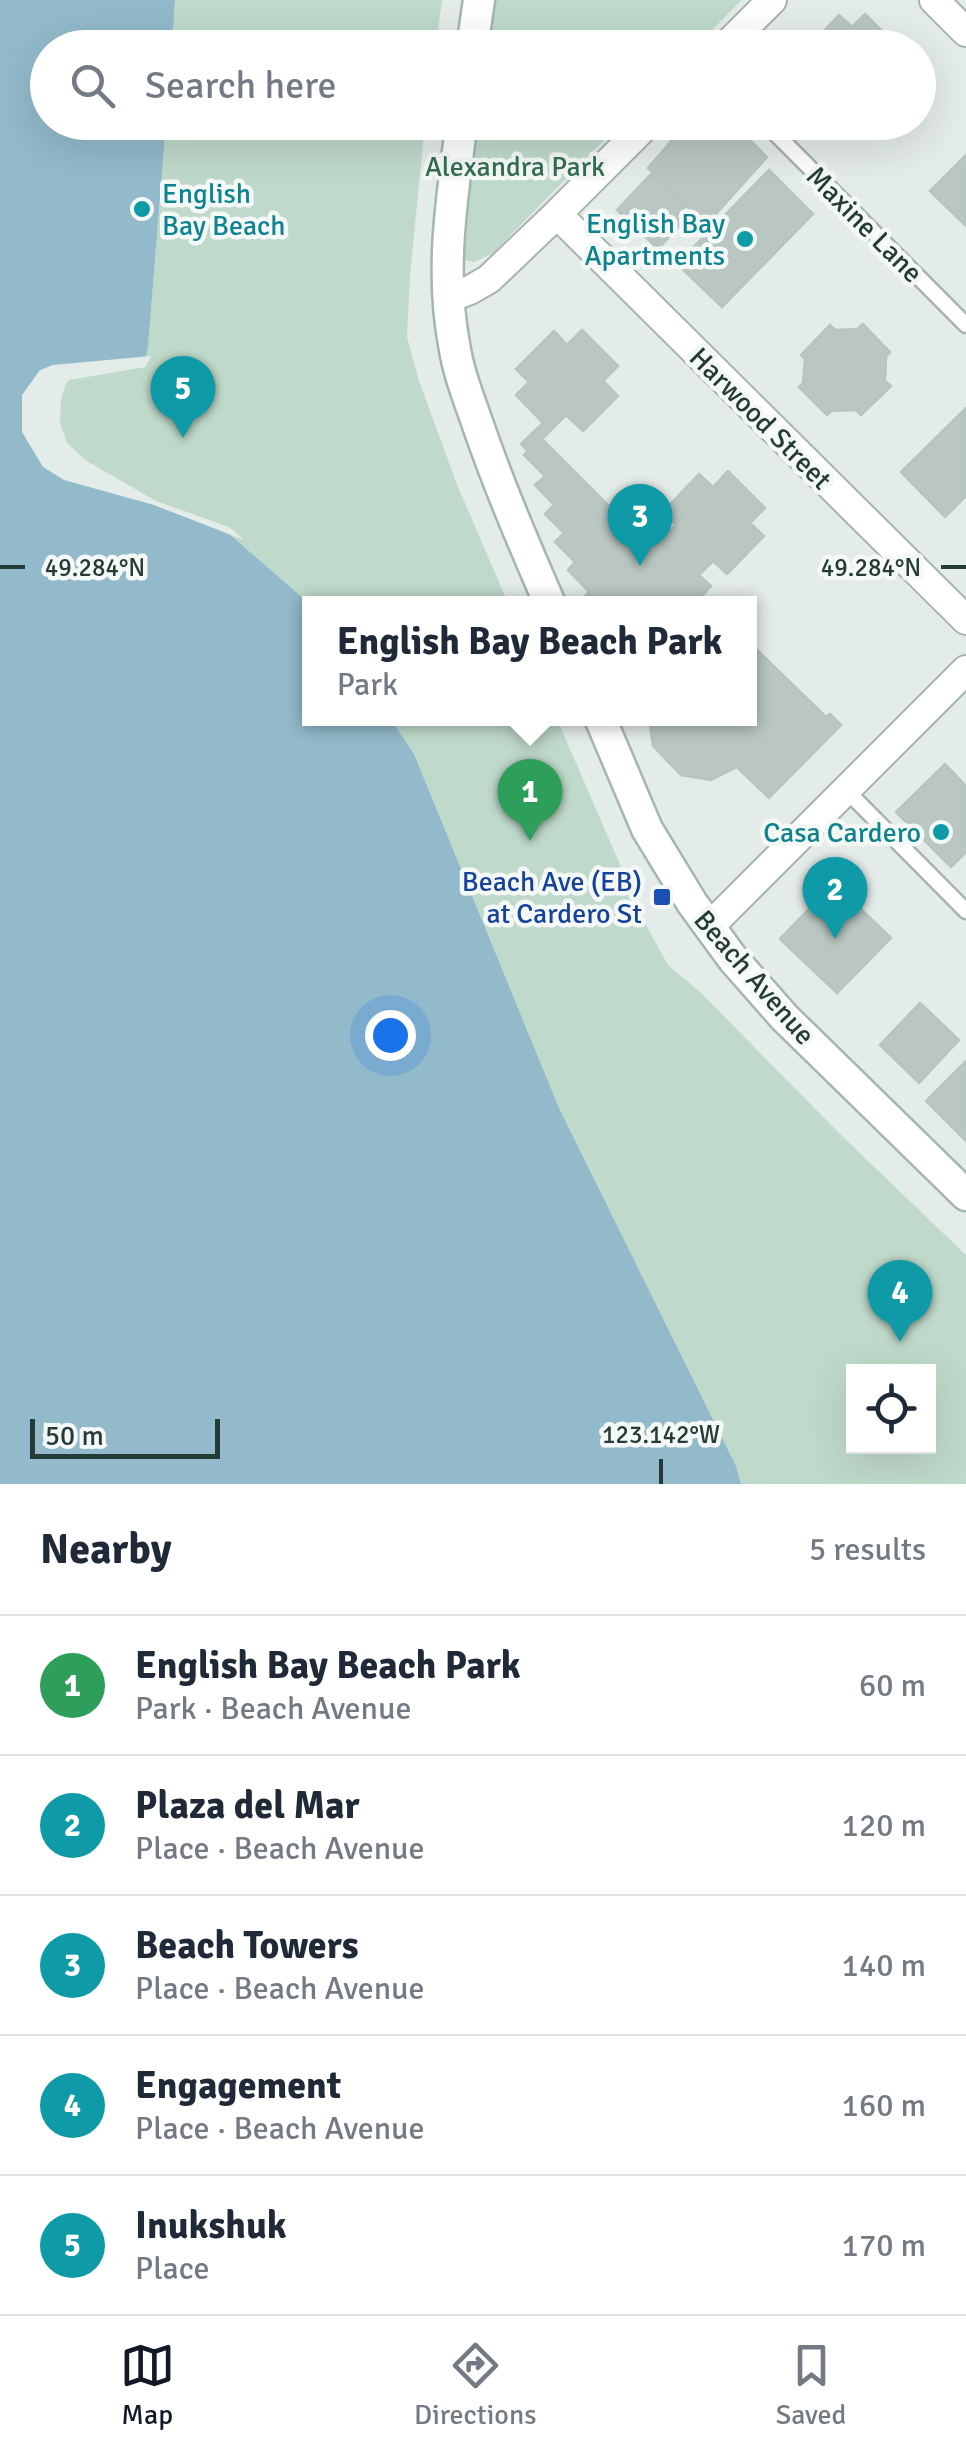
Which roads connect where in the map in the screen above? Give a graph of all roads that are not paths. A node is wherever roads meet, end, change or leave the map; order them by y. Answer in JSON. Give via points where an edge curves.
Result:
{"nodes":[{"id":1,"x":478,"y":0,"type":"edge"},
{"id":2,"x":772,"y":0,"type":"edge"},
{"id":3,"x":934,"y":0,"type":"edge"},
{"id":4,"x":474,"y":30,"type":"edge"},
{"id":5,"x":742,"y":30,"type":"edge"},
{"id":6,"x":966,"y":32,"type":"edge"},
{"id":7,"x":460,"y":140,"type":"edge"},
{"id":8,"x":631,"y":140,"type":"edge"},
{"id":9,"x":782,"y":140,"type":"edge"},
{"id":10,"x":557,"y":214,"type":"junction"},
{"id":11,"x":448,"y":298,"type":"junction"},
{"id":12,"x":966,"y":325,"type":"edge"},
{"id":13,"x":547,"y":596,"type":"edge"},
{"id":14,"x":966,"y":620,"type":"edge"},
{"id":15,"x":966,"y":670,"type":"edge"},
{"id":16,"x":603,"y":726,"type":"edge"},
{"id":17,"x":847,"y":792,"type":"junction"},
{"id":18,"x":966,"y":911,"type":"edge"},
{"id":19,"x":709,"y":927,"type":"junction"},
{"id":20,"x":966,"y":1195,"type":"edge"}],
"edges":[{"from":1,"to":4,"type":"street"},
{"from":2,"to":5,"type":"street"},
{"from":3,"to":6,"type":"street"},
{"from":7,"to":11,"type":"street"},
{"from":8,"to":10,"type":"street"},
{"from":9,"to":12,"type":"lane","name":"Maxine Lane"},
{"from":10,"to":11,"type":"street","via":[[489,279]]},
{"from":10,"to":14,"type":"street","name":"Harwood Street"},
{"from":11,"to":13,"type":"street","via":[[468,397]]},
{"from":15,"to":17,"type":"street"},
{"from":16,"to":19,"type":"street","name":"Beach Avenue","via":[[647,829]]},
{"from":17,"to":18,"type":"lane"},
{"from":17,"to":19,"type":"street"},
{"from":19,"to":20,"type":"street","name":"Beach Avenue","via":[[784,1017]]}]}
